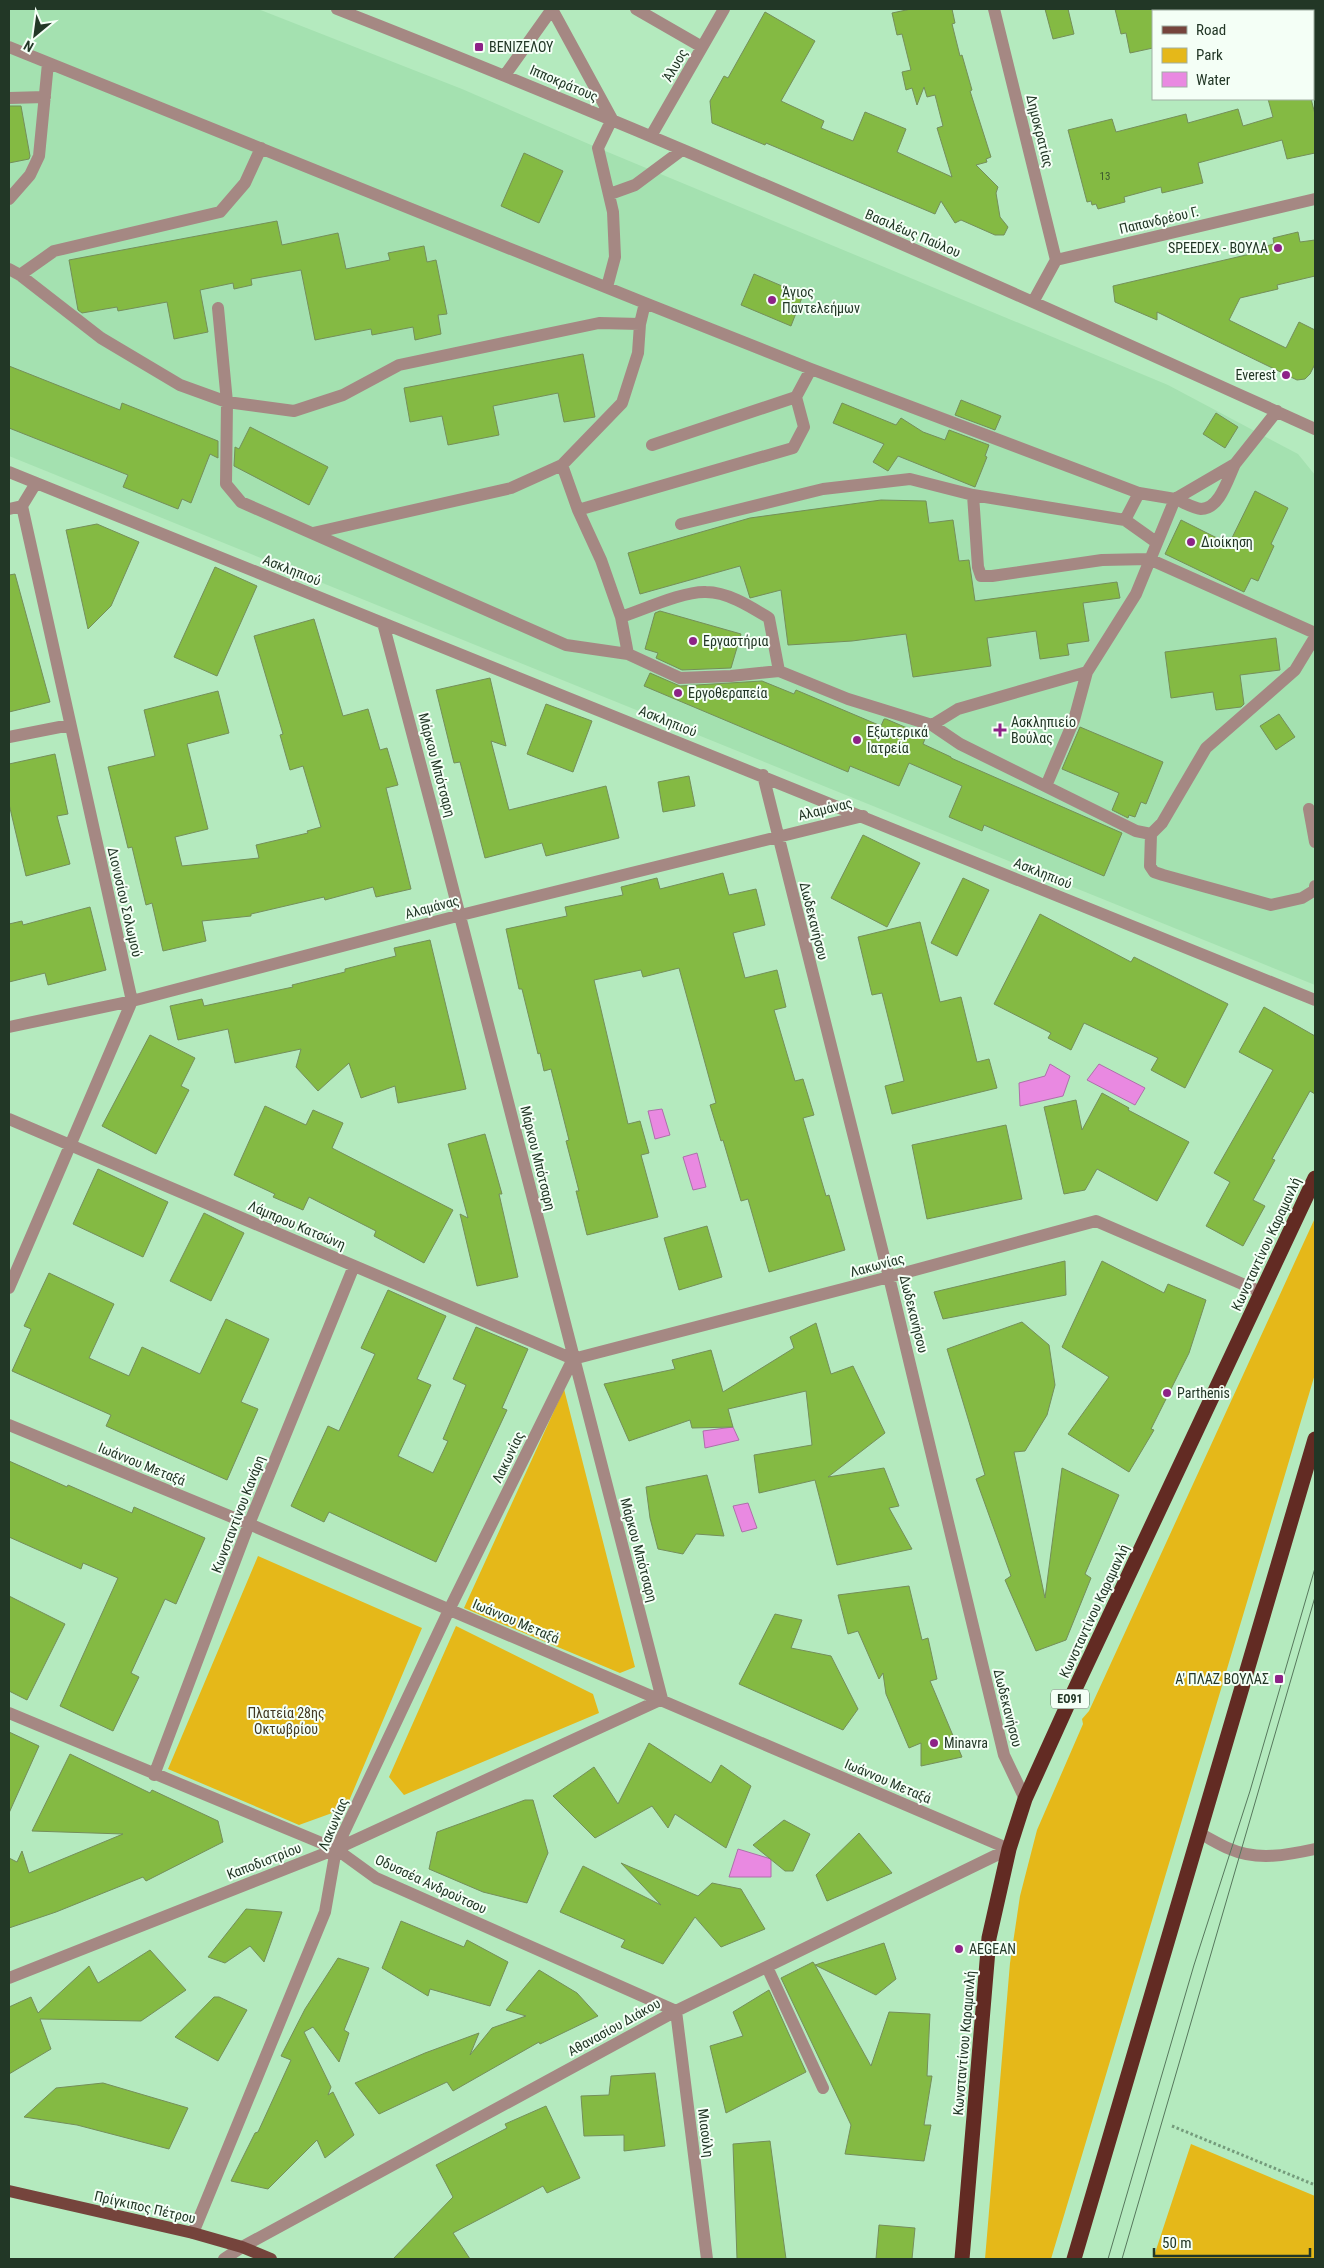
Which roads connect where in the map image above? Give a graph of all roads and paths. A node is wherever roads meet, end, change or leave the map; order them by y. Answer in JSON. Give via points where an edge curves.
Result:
{"nodes":[{"id":1,"x":337,"y":9,"type":"edge"},
{"id":2,"x":552,"y":9,"type":"edge"},
{"id":3,"x":636,"y":9,"type":"edge"},
{"id":4,"x":724,"y":9,"type":"edge"},
{"id":5,"x":994,"y":9,"type":"edge"},
{"id":6,"x":9,"y":47,"type":"edge"},
{"id":7,"x":702,"y":47,"type":"junction"},
{"id":8,"x":48,"y":62,"type":"junction"},
{"id":9,"x":504,"y":75,"type":"junction"},
{"id":10,"x":45,"y":97,"type":"junction"},
{"id":11,"x":9,"y":98,"type":"edge"},
{"id":12,"x":612,"y":119,"type":"junction"},
{"id":13,"x":651,"y":136,"type":"junction"},
{"id":14,"x":261,"y":148,"type":"junction"},
{"id":15,"x":682,"y":150,"type":"junction"},
{"id":16,"x":610,"y":194,"type":"junction"},
{"id":17,"x":9,"y":199,"type":"edge"},
{"id":18,"x":1315,"y":199,"type":"edge"},
{"id":19,"x":1056,"y":260,"type":"junction"},
{"id":20,"x":9,"y":269,"type":"edge"},
{"id":21,"x":20,"y":275,"type":"junction"},
{"id":22,"x":608,"y":287,"type":"junction"},
{"id":23,"x":1033,"y":302,"type":"junction"},
{"id":24,"x":645,"y":304,"type":"junction"},
{"id":25,"x":218,"y":308,"type":"dead end"},
{"id":26,"x":640,"y":324,"type":"junction"},
{"id":27,"x":811,"y":369,"type":"junction"},
{"id":28,"x":796,"y":396,"type":"junction"},
{"id":29,"x":227,"y":402,"type":"junction"},
{"id":30,"x":1277,"y":411,"type":"junction"},
{"id":31,"x":1315,"y":429,"type":"edge"},
{"id":32,"x":652,"y":445,"type":"dead end"},
{"id":33,"x":1235,"y":464,"type":"junction"},
{"id":34,"x":562,"y":465,"type":"junction"},
{"id":35,"x":9,"y":472,"type":"edge"},
{"id":36,"x":36,"y":482,"type":"junction"},
{"id":37,"x":1139,"y":492,"type":"junction"},
{"id":38,"x":973,"y":495,"type":"junction"},
{"id":39,"x":1175,"y":499,"type":"junction"},
{"id":40,"x":22,"y":506,"type":"junction"},
{"id":41,"x":9,"y":509,"type":"edge"},
{"id":42,"x":578,"y":510,"type":"junction"},
{"id":43,"x":1125,"y":520,"type":"junction"},
{"id":44,"x":681,"y":524,"type":"dead end"},
{"id":45,"x":313,"y":534,"type":"junction"},
{"id":46,"x":1156,"y":542,"type":"junction"},
{"id":47,"x":1149,"y":559,"type":"junction"},
{"id":48,"x":621,"y":617,"type":"junction"},
{"id":49,"x":383,"y":623,"type":"junction"},
{"id":50,"x":1315,"y":633,"type":"edge"},
{"id":51,"x":1315,"y":637,"type":"edge"},
{"id":52,"x":628,"y":654,"type":"junction"},
{"id":53,"x":779,"y":671,"type":"junction"},
{"id":54,"x":1087,"y":672,"type":"junction"},
{"id":55,"x":70,"y":725,"type":"junction"},
{"id":56,"x":932,"y":725,"type":"junction"},
{"id":57,"x":9,"y":737,"type":"edge"},
{"id":58,"x":763,"y":775,"type":"junction"},
{"id":59,"x":1046,"y":786,"type":"junction"},
{"id":60,"x":1309,"y":809,"type":"dead end"},
{"id":61,"x":863,"y":816,"type":"junction"},
{"id":62,"x":1151,"y":834,"type":"junction"},
{"id":63,"x":778,"y":836,"type":"junction"},
{"id":64,"x":1315,"y":842,"type":"edge"},
{"id":65,"x":1315,"y":886,"type":"edge"},
{"id":66,"x":461,"y":915,"type":"junction"},
{"id":67,"x":1315,"y":1000,"type":"edge"},
{"id":68,"x":132,"y":1001,"type":"junction"},
{"id":69,"x":9,"y":1027,"type":"edge"},
{"id":70,"x":9,"y":1118,"type":"edge"},
{"id":71,"x":70,"y":1145,"type":"junction"},
{"id":72,"x":1315,"y":1178,"type":"edge"},
{"id":73,"x":354,"y":1266,"type":"junction"},
{"id":74,"x":889,"y":1277,"type":"junction"},
{"id":75,"x":9,"y":1288,"type":"edge"},
{"id":76,"x":1261,"y":1292,"type":"junction"},
{"id":77,"x":573,"y":1359,"type":"junction"},
{"id":78,"x":9,"y":1425,"type":"edge"},
{"id":79,"x":1315,"y":1439,"type":"edge"},
{"id":80,"x":249,"y":1524,"type":"junction"},
{"id":81,"x":450,"y":1610,"type":"junction"},
{"id":82,"x":662,"y":1700,"type":"junction"},
{"id":83,"x":9,"y":1713,"type":"edge"},
{"id":84,"x":154,"y":1774,"type":"junction"},
{"id":85,"x":1025,"y":1799,"type":"junction"},
{"id":86,"x":1199,"y":1833,"type":"junction"},
{"id":87,"x":336,"y":1849,"type":"junction"},
{"id":88,"x":1009,"y":1849,"type":"junction"},
{"id":89,"x":1315,"y":1849,"type":"edge"},
{"id":90,"x":767,"y":1967,"type":"junction"},
{"id":91,"x":9,"y":1978,"type":"edge"},
{"id":92,"x":676,"y":2011,"type":"junction"},
{"id":93,"x":824,"y":2088,"type":"dead end"},
{"id":94,"x":1172,"y":2126,"type":"dead end"},
{"id":95,"x":1315,"y":2185,"type":"edge"},
{"id":96,"x":9,"y":2191,"type":"edge"},
{"id":97,"x":193,"y":2233,"type":"junction"},
{"id":98,"x":242,"y":2247,"type":"junction"},
{"id":99,"x":224,"y":2259,"type":"edge"},
{"id":100,"x":271,"y":2259,"type":"edge"},
{"id":101,"x":707,"y":2259,"type":"edge"},
{"id":102,"x":962,"y":2259,"type":"edge"},
{"id":103,"x":1074,"y":2259,"type":"edge"}],
"edges":[{"from":1,"to":9,"type":"street","name":"Ιπποκράτους"},
{"from":2,"to":9,"type":"street"},
{"from":2,"to":12,"type":"street"},
{"from":3,"to":7,"type":"street"},
{"from":4,"to":7,"type":"street","name":"Άλυος"},
{"from":5,"to":19,"type":"street","name":"Δημοκρατίας"},
{"from":6,"to":8,"type":"street"},
{"from":7,"to":13,"type":"street","name":"Άλυος"},
{"from":8,"to":10,"type":"street"},
{"from":8,"to":14,"type":"street"},
{"from":9,"to":12,"type":"street","name":"Ιπποκράτους"},
{"from":10,"to":11,"type":"street"},
{"from":10,"to":17,"type":"street","via":[[39,156],[30,175]]},
{"from":12,"to":13,"type":"street","name":"Βασιλέως Παύλου"},
{"from":12,"to":16,"type":"street","via":[[598,148]]},
{"from":13,"to":15,"type":"street","name":"Βασιλέως Παύλου"},
{"from":14,"to":21,"type":"street","via":[[245,183],[220,212],[54,251]]},
{"from":14,"to":22,"type":"street"},
{"from":15,"to":16,"type":"street","via":[[635,185]]},
{"from":15,"to":23,"type":"street","name":"Βασιλέως Παύλου"},
{"from":16,"to":22,"type":"street","via":[[615,257]]},
{"from":18,"to":19,"type":"street","name":"Παπανδρέου Γ."},
{"from":19,"to":23,"type":"street"},
{"from":20,"to":21,"type":"street"},
{"from":21,"to":29,"type":"street","via":[[101,338],[180,385]]},
{"from":22,"to":24,"type":"street"},
{"from":23,"to":30,"type":"street","name":"Βασιλέως Παύλου"},
{"from":24,"to":26,"type":"street"},
{"from":24,"to":27,"type":"street"},
{"from":25,"to":29,"type":"street"},
{"from":26,"to":29,"type":"street","via":[[600,323],[399,365],[343,395],[294,411]]},
{"from":26,"to":34,"type":"street","via":[[638,353],[622,403]]},
{"from":27,"to":28,"type":"street"},
{"from":27,"to":37,"type":"street"},
{"from":28,"to":32,"type":"street"},
{"from":28,"to":42,"type":"street","via":[[804,427],[794,448]]},
{"from":29,"to":45,"type":"street","via":[[226,484],[240,502]]},
{"from":30,"to":31,"type":"street","name":"Βασιλέως Παύλου"},
{"from":30,"to":33,"type":"street"},
{"from":33,"to":39,"type":"street"},
{"from":33,"to":39,"type":"street","via":[[1218,500],[1211,507],[1200,509]]},
{"from":34,"to":42,"type":"street"},
{"from":34,"to":45,"type":"street","via":[[511,488]]},
{"from":35,"to":36,"type":"street","name":"Ασκληπιού"},
{"from":36,"to":40,"type":"street"},
{"from":36,"to":49,"type":"street","name":"Ασκληπιού"},
{"from":37,"to":39,"type":"street"},
{"from":37,"to":43,"type":"street"},
{"from":38,"to":43,"type":"street"},
{"from":38,"to":44,"type":"street","via":[[910,480],[822,489]]},
{"from":38,"to":47,"type":"street","via":[[978,567],[982,576],[1102,560]]},
{"from":39,"to":46,"type":"street"},
{"from":40,"to":41,"type":"street"},
{"from":40,"to":55,"type":"street","name":"Διονυσίου Σολωμού"},
{"from":42,"to":48,"type":"street","via":[[601,560]]},
{"from":43,"to":46,"type":"street"},
{"from":45,"to":52,"type":"street","via":[[566,645]]},
{"from":46,"to":47,"type":"street"},
{"from":47,"to":50,"type":"street"},
{"from":47,"to":54,"type":"street","via":[[1136,594]]},
{"from":48,"to":52,"type":"street"},
{"from":48,"to":53,"type":"street","via":[[683,596],[706,592],[730,597],[769,618]]},
{"from":49,"to":58,"type":"street","name":"Ασκληπιού"},
{"from":49,"to":66,"type":"street","name":"Μάρκου Μπότσαρη"},
{"from":51,"to":62,"type":"street","via":[[1295,670],[1206,748],[1162,823]]},
{"from":52,"to":53,"type":"street","via":[[680,678]]},
{"from":53,"to":56,"type":"street","via":[[848,699]]},
{"from":54,"to":56,"type":"street","via":[[958,709]]},
{"from":54,"to":59,"type":"street","via":[[1074,720]]},
{"from":55,"to":57,"type":"street"},
{"from":55,"to":68,"type":"street","name":"Διονυσίου Σολωμού"},
{"from":56,"to":59,"type":"street","via":[[960,744]]},
{"from":58,"to":61,"type":"street","name":"Ασκληπιού"},
{"from":58,"to":63,"type":"street","name":"Δωδεκανήσου"},
{"from":59,"to":62,"type":"street","via":[[1136,831]]},
{"from":60,"to":64,"type":"street"},
{"from":61,"to":63,"type":"street","name":"Αλαμάνας"},
{"from":61,"to":67,"type":"street","name":"Ασκληπιού"},
{"from":62,"to":65,"type":"street","via":[[1150,866],[1162,875],[1271,905],[1302,898]]},
{"from":63,"to":66,"type":"street","name":"Αλαμάνας"},
{"from":63,"to":74,"type":"street","name":"Δωδεκανήσου"},
{"from":66,"to":68,"type":"street","name":"Αλαμάνας"},
{"from":66,"to":77,"type":"street","name":"Μάρκου Μπότσαρη"},
{"from":68,"to":69,"type":"street","name":"Αλαμάνας"},
{"from":68,"to":71,"type":"street"},
{"from":70,"to":71,"type":"street","name":"Λάμπρου Κατσώνη"},
{"from":71,"to":73,"type":"street","name":"Λάμπρου Κατσώνη"},
{"from":71,"to":75,"type":"street"},
{"from":72,"to":76,"type":"highway","name":"Κωνσταντίνου Καραμανλή","number":"ΕΟ91"},
{"from":73,"to":77,"type":"street","name":"Λάμπρου Κατσώνη"},
{"from":73,"to":80,"type":"street","name":"Κωνσταντίνου Κανάρη"},
{"from":74,"to":76,"type":"street","name":"Λακωνίας","via":[[1096,1221]]},
{"from":74,"to":77,"type":"street","name":"Λακωνίας"},
{"from":74,"to":85,"type":"street","name":"Δωδεκανήσου","via":[[1004,1755]]},
{"from":76,"to":85,"type":"highway","name":"Κωνσταντίνου Καραμανλή","number":"ΕΟ91"},
{"from":77,"to":81,"type":"street","name":"Λακωνίας"},
{"from":77,"to":82,"type":"street","name":"Μάρκου Μπότσαρη"},
{"from":78,"to":80,"type":"street","name":"Ιωάννου Μεταξά"},
{"from":79,"to":86,"type":"highway"},
{"from":80,"to":81,"type":"street","name":"Ιωάννου Μεταξά"},
{"from":80,"to":84,"type":"street","name":"Κωνσταντίνου Κανάρη"},
{"from":81,"to":82,"type":"street","name":"Ιωάννου Μεταξά"},
{"from":81,"to":87,"type":"street","name":"Λακωνίας"},
{"from":82,"to":87,"type":"street","name":"Καποδιστρίου"},
{"from":82,"to":88,"type":"street","name":"Ιωάννου Μεταξά"},
{"from":83,"to":84,"type":"street","name":"Οδυσσέα Ανδρούτσου"},
{"from":84,"to":87,"type":"street","name":"Οδυσσέα Ανδρούτσου"},
{"from":85,"to":88,"type":"highway","name":"Κωνσταντίνου Καραμανλή","number":"ΕΟ91"},
{"from":86,"to":89,"type":"street","via":[[1231,1850],[1258,1855],[1285,1856]]},
{"from":86,"to":103,"type":"highway"},
{"from":87,"to":91,"type":"street","name":"Καποδιστρίου"},
{"from":87,"to":92,"type":"street","name":"Οδυσσέα Ανδρούτσου","via":[[376,1878]]},
{"from":87,"to":97,"type":"street","name":"Λακωνίας","via":[[325,1912]]},
{"from":88,"to":90,"type":"street","name":"Αθανασίου Διάκου"},
{"from":88,"to":102,"type":"highway","name":"Κωνσταντίνου Καραμανλή","number":"ΕΟ91","via":[[989,1938]]},
{"from":90,"to":92,"type":"street","name":"Αθανασίου Διάκου"},
{"from":90,"to":93,"type":"street"},
{"from":92,"to":98,"type":"street","name":"Αθανασίου Διάκου"},
{"from":92,"to":101,"type":"street","name":"Μιαούλη"},
{"from":94,"to":95,"type":"path"},
{"from":96,"to":97,"type":"main road","name":"Πρίγκιπος Πέτρου"},
{"from":97,"to":98,"type":"main road","name":"Πρίγκιπος Πέτρου"},
{"from":98,"to":99,"type":"street","name":"Αθανασίου Διάκου"},
{"from":98,"to":100,"type":"main road","name":"Πρίγκιπος Πέτρου"}]}
